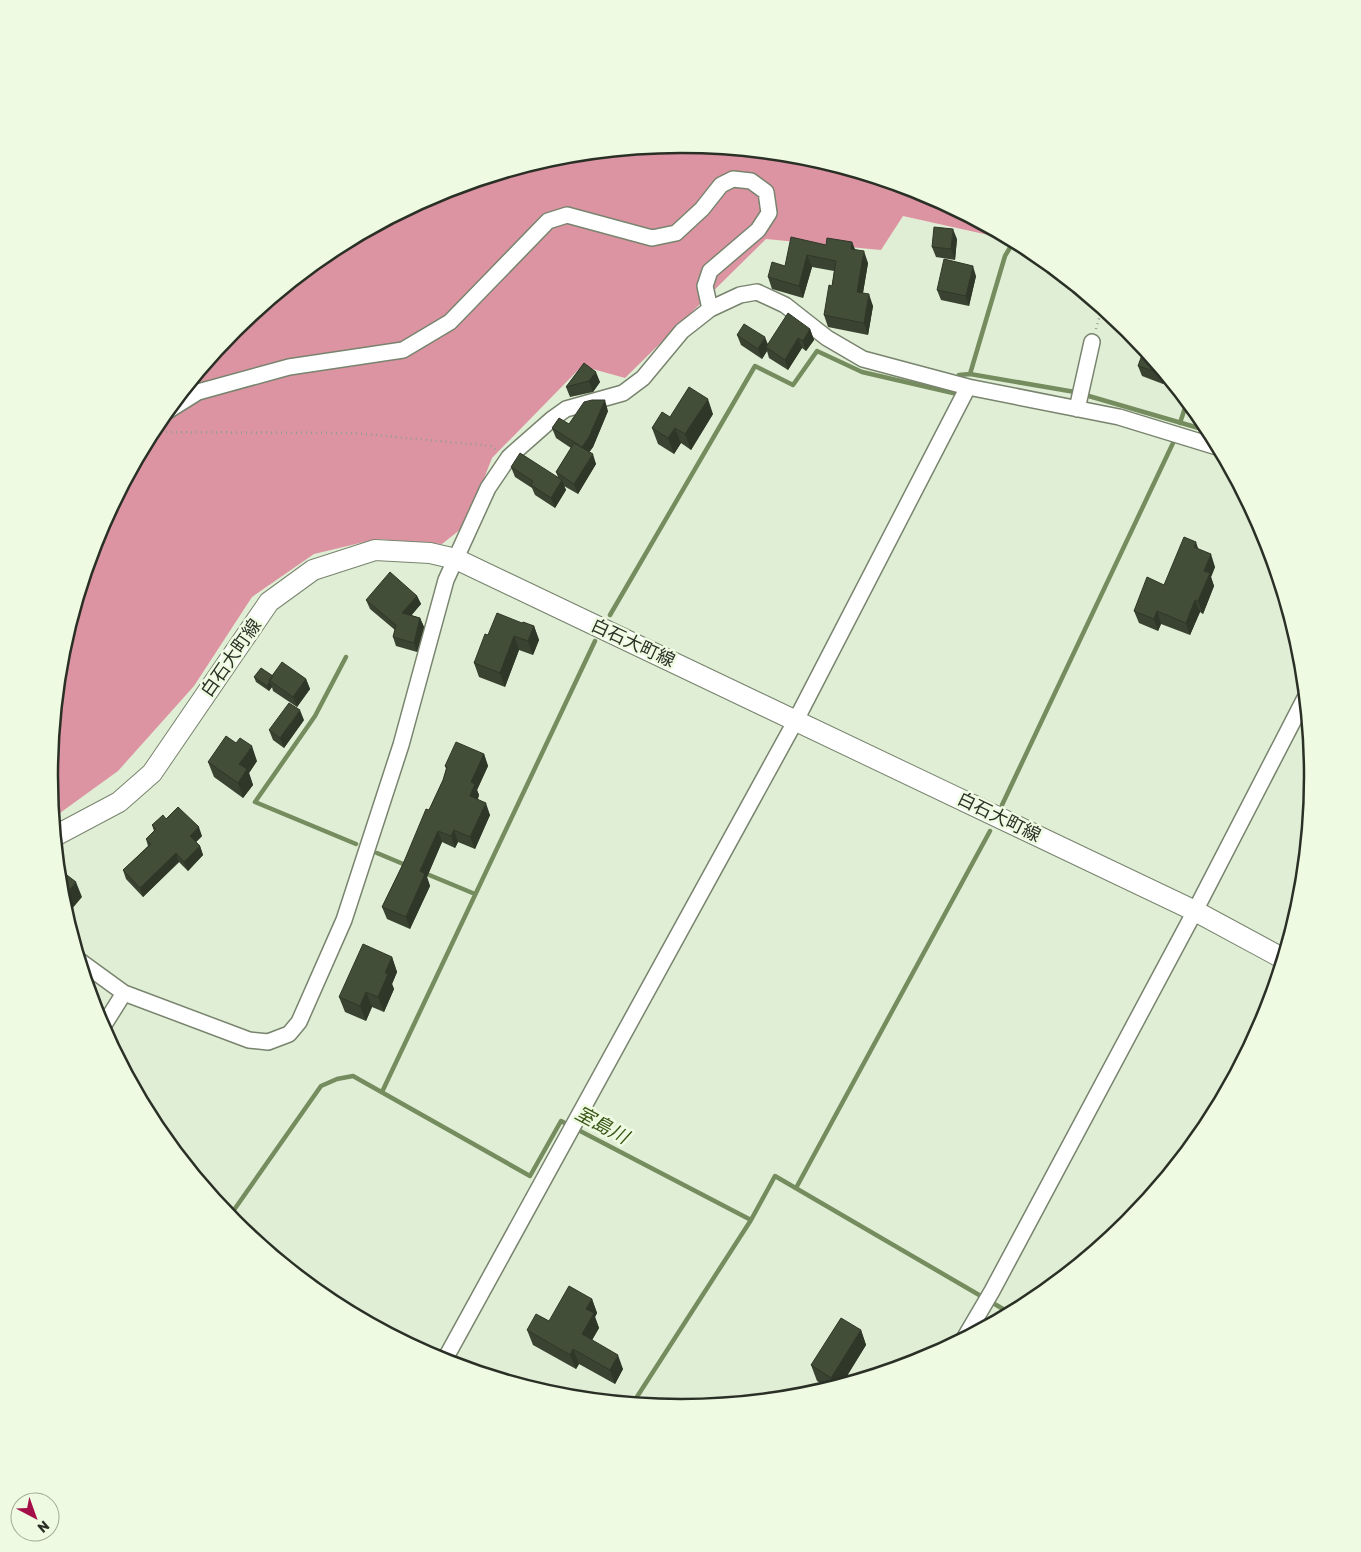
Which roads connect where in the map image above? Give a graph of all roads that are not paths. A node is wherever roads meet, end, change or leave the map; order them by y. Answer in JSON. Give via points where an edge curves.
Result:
{"nodes":[{"id":1,"x":710,"y":309,"type":"junction"},
{"id":2,"x":1092,"y":342,"type":"road end"},
{"id":3,"x":968,"y":387,"type":"junction"},
{"id":4,"x":1079,"y":399,"type":"junction"},
{"id":5,"x":183,"y":402,"type":"edge"},
{"id":6,"x":1208,"y":444,"type":"edge"},
{"id":7,"x":456,"y":559,"type":"junction"},
{"id":8,"x":1299,"y":709,"type":"edge"},
{"id":9,"x":796,"y":720,"type":"junction"},
{"id":10,"x":61,"y":833,"type":"edge"},
{"id":11,"x":1195,"y":911,"type":"junction"},
{"id":12,"x":1276,"y":955,"type":"edge"},
{"id":13,"x":88,"y":967,"type":"edge"},
{"id":14,"x":124,"y":994,"type":"junction"},
{"id":15,"x":107,"y":1020,"type":"edge"},
{"id":16,"x":971,"y":1327,"type":"edge"},
{"id":17,"x":448,"y":1354,"type":"edge"}],
"edges":[{"from":1,"to":3,"type":"street","via":[[740,295],[757,292],[785,306],[827,338],[863,358]]},
{"from":1,"to":5,"type":"street","via":[[705,286],[710,271],[758,230],[769,213],[766,192],[751,181],[733,179],[721,185],[702,210],[676,233],[652,238],[567,216],[548,221],[450,322],[403,350],[289,367],[198,392]]},
{"from":1,"to":7,"type":"street","via":[[682,331],[643,378],[623,393],[566,409],[509,457],[488,488]]},
{"from":2,"to":4,"type":"street"},
{"from":3,"to":4,"type":"street"},
{"from":3,"to":9,"type":"street"},
{"from":4,"to":6,"type":"street","via":[[1119,417]]},
{"from":7,"to":9,"type":"main road","name":"白石大町線"},
{"from":7,"to":10,"type":"main road","name":"白石大町線","via":[[430,553],[375,550],[313,570],[270,602],[152,773],[119,802]]},
{"from":7,"to":14,"type":"street","via":[[446,580],[401,745],[344,920],[299,1022],[288,1034],[268,1042],[249,1040]]},
{"from":8,"to":11,"type":"street"},
{"from":9,"to":11,"type":"main road","name":"白石大町線"},
{"from":9,"to":17,"type":"street"},
{"from":11,"to":12,"type":"main road","name":"白石大町線"},
{"from":11,"to":16,"type":"street"},
{"from":13,"to":14,"type":"street"},
{"from":14,"to":15,"type":"street"}]}
